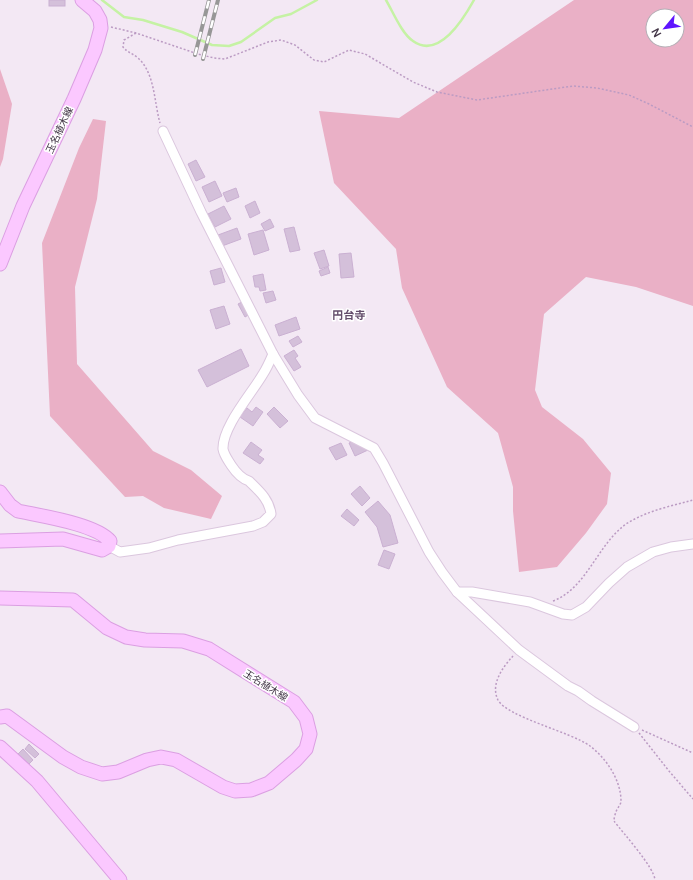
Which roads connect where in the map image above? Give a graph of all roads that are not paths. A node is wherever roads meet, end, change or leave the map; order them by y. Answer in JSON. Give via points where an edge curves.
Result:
{"nodes":[{"id":1,"x":82,"y":0,"type":"edge"},
{"id":2,"x":163,"y":132,"type":"road end"},
{"id":3,"x":0,"y":264,"type":"edge"},
{"id":4,"x":273,"y":354,"type":"junction"},
{"id":5,"x":0,"y":492,"type":"edge"},
{"id":6,"x":0,"y":541,"type":"edge"},
{"id":7,"x":693,"y":544,"type":"edge"},
{"id":8,"x":109,"y":546,"type":"junction"},
{"id":9,"x":457,"y":592,"type":"junction"},
{"id":10,"x":0,"y":598,"type":"edge"},
{"id":11,"x":0,"y":717,"type":"edge"},
{"id":12,"x":634,"y":727,"type":"road end"},
{"id":13,"x":0,"y":747,"type":"edge"},
{"id":14,"x":120,"y":880,"type":"edge"}],
"edges":[{"from":1,"to":3,"type":"main road","name":"玉名植木線","via":[[95,11],[100,20],[101,28],[95,50],[23,206]]},
{"from":2,"to":4,"type":"street"},
{"from":4,"to":8,"type":"street","via":[[264,373],[225,434],[223,448],[234,470],[265,496],[271,514],[263,522],[253,526],[149,548],[120,552]]},
{"from":4,"to":9,"type":"street","via":[[315,418],[374,448],[429,552]]},
{"from":5,"to":8,"type":"main road","via":[[18,512],[78,525],[105,535],[110,541]]},
{"from":6,"to":8,"type":"main road","via":[[63,540],[102,550]]},
{"from":7,"to":9,"type":"street","via":[[653,552],[627,567],[586,607],[572,615],[530,602],[472,592]]},
{"from":9,"to":12,"type":"street","via":[[519,650],[568,686]]},
{"from":10,"to":11,"type":"main road","name":"玉名植木線","via":[[73,600],[107,628],[126,637],[183,641],[209,649],[294,702],[306,718],[310,734],[306,749],[269,783],[251,790],[235,791],[222,787],[176,760],[161,757],[118,772],[102,774],[63,757],[7,716]]},
{"from":13,"to":14,"type":"main road","via":[[37,781]]}]}
